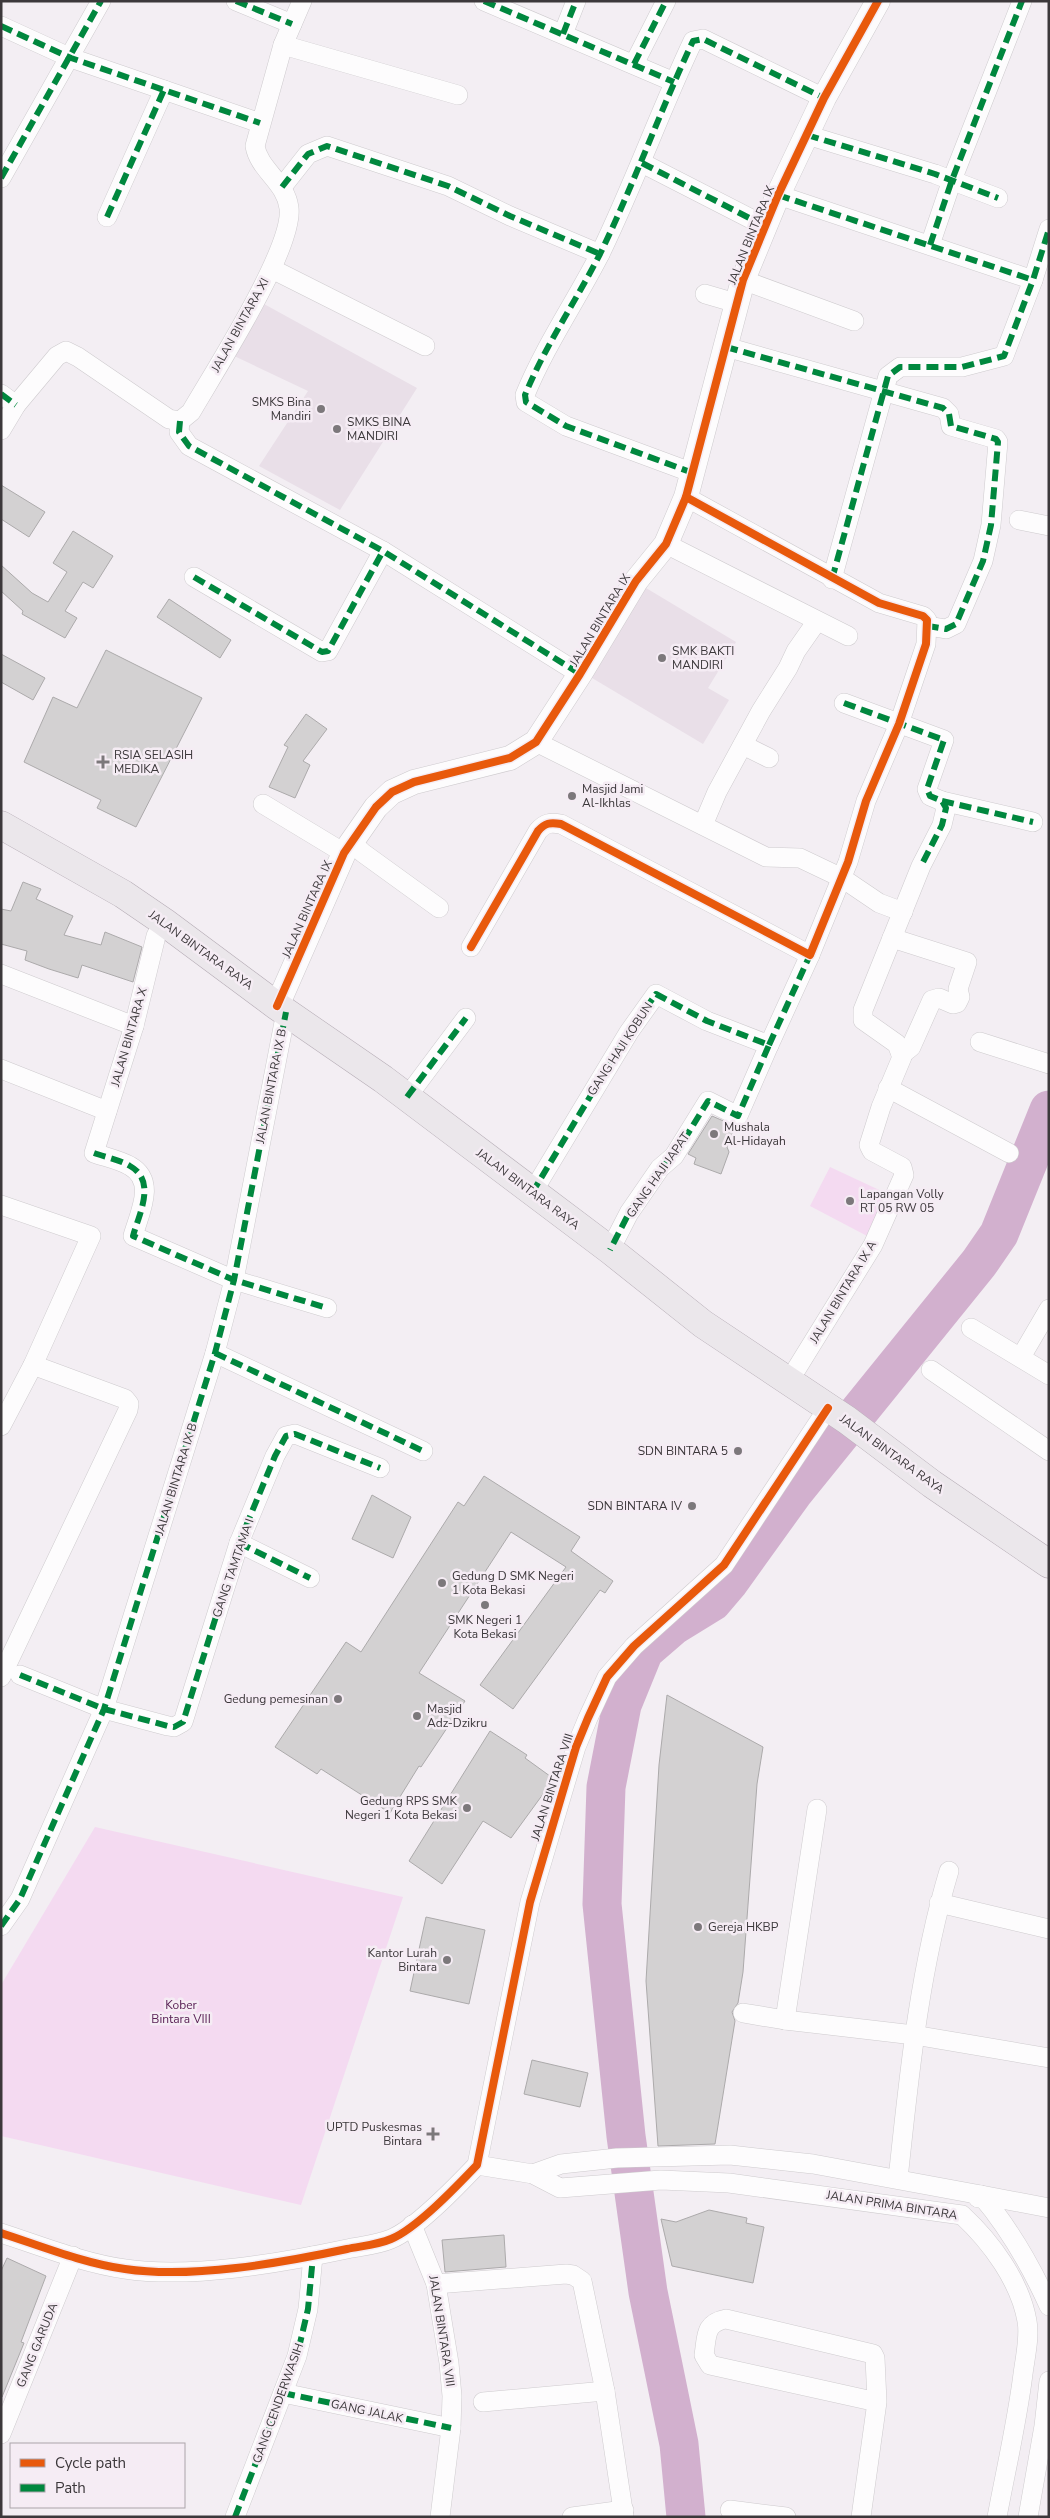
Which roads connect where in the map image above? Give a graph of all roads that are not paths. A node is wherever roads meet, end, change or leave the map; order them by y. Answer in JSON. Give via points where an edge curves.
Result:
{"nodes":[{"id":1,"x":101,"y":1,"type":"edge"},
{"id":2,"x":236,"y":1,"type":"edge"},
{"id":3,"x":302,"y":1,"type":"edge"},
{"id":4,"x":484,"y":1,"type":"edge"},
{"id":5,"x":576,"y":1,"type":"edge"},
{"id":6,"x":666,"y":1,"type":"edge"},
{"id":7,"x":878,"y":1,"type":"edge"},
{"id":8,"x":1022,"y":1,"type":"edge"},
{"id":9,"x":292,"y":24,"type":"junction"},
{"id":10,"x":1,"y":26,"type":"edge"},
{"id":11,"x":563,"y":34,"type":"junction"},
{"id":12,"x":283,"y":45,"type":"junction"},
{"id":13,"x":71,"y":58,"type":"junction"},
{"id":14,"x":634,"y":64,"type":"junction"},
{"id":15,"x":674,"y":82,"type":"junction"},
{"id":16,"x":164,"y":90,"type":"junction"},
{"id":17,"x":458,"y":95,"type":"dead end"},
{"id":18,"x":824,"y":98,"type":"junction"},
{"id":19,"x":260,"y":123,"type":"junction"},
{"id":20,"x":807,"y":135,"type":"junction"},
{"id":21,"x":642,"y":163,"type":"junction"},
{"id":22,"x":1,"y":178,"type":"edge"},
{"id":23,"x":952,"y":180,"type":"junction"},
{"id":24,"x":282,"y":187,"type":"junction"},
{"id":25,"x":778,"y":195,"type":"junction"},
{"id":26,"x":998,"y":198,"type":"dead end"},
{"id":27,"x":107,"y":217,"type":"dead end"},
{"id":28,"x":765,"y":226,"type":"junction"},
{"id":29,"x":1049,"y":229,"type":"edge"},
{"id":30,"x":930,"y":245,"type":"junction"},
{"id":31,"x":600,"y":254,"type":"junction"},
{"id":32,"x":272,"y":269,"type":"junction"},
{"id":33,"x":743,"y":280,"type":"junction"},
{"id":34,"x":1033,"y":280,"type":"junction"},
{"id":35,"x":705,"y":294,"type":"dead end"},
{"id":36,"x":736,"y":303,"type":"junction"},
{"id":37,"x":854,"y":322,"type":"dead end"},
{"id":38,"x":426,"y":346,"type":"dead end"},
{"id":39,"x":726,"y":347,"type":"junction"},
{"id":40,"x":885,"y":392,"type":"junction"},
{"id":41,"x":9,"y":399,"type":"edge"},
{"id":42,"x":180,"y":421,"type":"junction"},
{"id":43,"x":1,"y":430,"type":"edge"},
{"id":44,"x":693,"y":473,"type":"junction"},
{"id":45,"x":686,"y":497,"type":"junction"},
{"id":46,"x":1018,"y":520,"type":"dead end"},
{"id":47,"x":1049,"y":526,"type":"edge"},
{"id":48,"x":666,"y":544,"type":"junction"},
{"id":49,"x":383,"y":552,"type":"junction"},
{"id":50,"x":194,"y":577,"type":"dead end"},
{"id":51,"x":832,"y":579,"type":"junction"},
{"id":52,"x":817,"y":621,"type":"junction"},
{"id":53,"x":928,"y":626,"type":"junction"},
{"id":54,"x":848,"y":636,"type":"dead end"},
{"id":55,"x":580,"y":674,"type":"junction"},
{"id":56,"x":844,"y":703,"type":"dead end"},
{"id":57,"x":899,"y":724,"type":"junction"},
{"id":58,"x":536,"y":742,"type":"junction"},
{"id":59,"x":743,"y":745,"type":"junction"},
{"id":60,"x":769,"y":758,"type":"dead end"},
{"id":61,"x":942,"y":802,"type":"junction"},
{"id":62,"x":263,"y":804,"type":"dead end"},
{"id":63,"x":1033,"y":822,"type":"dead end"},
{"id":64,"x":1,"y":824,"type":"edge"},
{"id":65,"x":703,"y":825,"type":"junction"},
{"id":66,"x":347,"y":847,"type":"junction"},
{"id":67,"x":842,"y":878,"type":"junction"},
{"id":68,"x":439,"y":908,"type":"dead end"},
{"id":69,"x":903,"y":912,"type":"junction"},
{"id":70,"x":164,"y":922,"type":"junction"},
{"id":71,"x":892,"y":938,"type":"junction"},
{"id":72,"x":471,"y":947,"type":"dead end"},
{"id":73,"x":810,"y":955,"type":"junction"},
{"id":74,"x":1,"y":974,"type":"edge"},
{"id":75,"x":281,"y":1009,"type":"junction"},
{"id":76,"x":466,"y":1018,"type":"dead end"},
{"id":77,"x":134,"y":1026,"type":"junction"},
{"id":78,"x":980,"y":1042,"type":"dead end"},
{"id":79,"x":767,"y":1049,"type":"junction"},
{"id":80,"x":901,"y":1055,"type":"junction"},
{"id":81,"x":1049,"y":1064,"type":"edge"},
{"id":82,"x":1,"y":1069,"type":"edge"},
{"id":83,"x":888,"y":1088,"type":"junction"},
{"id":84,"x":407,"y":1097,"type":"junction"},
{"id":85,"x":107,"y":1111,"type":"junction"},
{"id":86,"x":1009,"y":1153,"type":"dead end"},
{"id":87,"x":532,"y":1192,"type":"junction"},
{"id":88,"x":1,"y":1205,"type":"edge"},
{"id":89,"x":610,"y":1250,"type":"junction"},
{"id":90,"x":234,"y":1280,"type":"junction"},
{"id":91,"x":327,"y":1308,"type":"dead end"},
{"id":92,"x":1049,"y":1309,"type":"edge"},
{"id":93,"x":971,"y":1328,"type":"dead end"},
{"id":94,"x":215,"y":1353,"type":"junction"},
{"id":95,"x":1022,"y":1357,"type":"junction"},
{"id":96,"x":33,"y":1365,"type":"junction"},
{"id":97,"x":931,"y":1370,"type":"dead end"},
{"id":98,"x":1049,"y":1375,"type":"edge"},
{"id":99,"x":789,"y":1381,"type":"junction"},
{"id":100,"x":838,"y":1414,"type":"junction"},
{"id":101,"x":1,"y":1426,"type":"edge"},
{"id":102,"x":423,"y":1451,"type":"dead end"},
{"id":103,"x":1049,"y":1451,"type":"edge"},
{"id":104,"x":380,"y":1468,"type":"dead end"},
{"id":105,"x":240,"y":1543,"type":"junction"},
{"id":106,"x":1049,"y":1564,"type":"edge"},
{"id":107,"x":310,"y":1578,"type":"dead end"},
{"id":108,"x":7,"y":1671,"type":"edge"},
{"id":109,"x":104,"y":1709,"type":"junction"},
{"id":110,"x":817,"y":1809,"type":"dead end"},
{"id":111,"x":948,"y":1871,"type":"dead end"},
{"id":112,"x":939,"y":1903,"type":"junction"},
{"id":113,"x":1,"y":1926,"type":"edge"},
{"id":114,"x":1049,"y":1929,"type":"edge"},
{"id":115,"x":743,"y":2013,"type":"dead end"},
{"id":116,"x":785,"y":2020,"type":"junction"},
{"id":117,"x":914,"y":2036,"type":"junction"},
{"id":118,"x":1049,"y":2058,"type":"edge"},
{"id":119,"x":730,"y":2155,"type":"junction"},
{"id":120,"x":477,"y":2165,"type":"junction"},
{"id":121,"x":533,"y":2174,"type":"junction"},
{"id":122,"x":898,"y":2179,"type":"junction"},
{"id":123,"x":729,"y":2183,"type":"junction"},
{"id":124,"x":981,"y":2195,"type":"junction"},
{"id":125,"x":1049,"y":2208,"type":"edge"},
{"id":126,"x":962,"y":2215,"type":"junction"},
{"id":127,"x":412,"y":2225,"type":"junction"},
{"id":128,"x":1,"y":2233,"type":"edge"},
{"id":129,"x":73,"y":2256,"type":"junction"},
{"id":130,"x":314,"y":2256,"type":"junction"},
{"id":131,"x":436,"y":2284,"type":"junction"},
{"id":132,"x":1049,"y":2306,"type":"edge"},
{"id":133,"x":1049,"y":2315,"type":"edge"},
{"id":134,"x":1027,"y":2322,"type":"junction"},
{"id":135,"x":1049,"y":2381,"type":"edge"},
{"id":136,"x":606,"y":2391,"type":"junction"},
{"id":137,"x":283,"y":2393,"type":"junction"},
{"id":138,"x":483,"y":2402,"type":"dead end"},
{"id":139,"x":877,"y":2402,"type":"junction"},
{"id":140,"x":1046,"y":2426,"type":"edge"},
{"id":141,"x":451,"y":2428,"type":"junction"},
{"id":142,"x":1,"y":2434,"type":"edge"},
{"id":143,"x":730,"y":2510,"type":"dead end"},
{"id":144,"x":624,"y":2513,"type":"edge"},
{"id":145,"x":235,"y":2517,"type":"edge"},
{"id":146,"x":440,"y":2517,"type":"edge"},
{"id":147,"x":572,"y":2517,"type":"edge"},
{"id":148,"x":786,"y":2517,"type":"edge"},
{"id":149,"x":861,"y":2517,"type":"edge"},
{"id":150,"x":997,"y":2517,"type":"edge"},
{"id":151,"x":1028,"y":2517,"type":"edge"}],
"edges":[{"from":1,"to":13,"type":"street"},
{"from":2,"to":9,"type":"street"},
{"from":3,"to":9,"type":"street","name":"JALAN BINTARA XI"},
{"from":4,"to":11,"type":"street"},
{"from":5,"to":11,"type":"street"},
{"from":6,"to":14,"type":"street"},
{"from":7,"to":18,"type":"street","name":"JALAN BINTARA IX"},
{"from":8,"to":23,"type":"street"},
{"from":9,"to":12,"type":"street","name":"JALAN BINTARA XI"},
{"from":10,"to":13,"type":"street"},
{"from":11,"to":14,"type":"street"},
{"from":12,"to":17,"type":"street"},
{"from":12,"to":19,"type":"street","name":"JALAN BINTARA XI"},
{"from":13,"to":16,"type":"street"},
{"from":13,"to":22,"type":"street"},
{"from":14,"to":15,"type":"street"},
{"from":15,"to":18,"type":"street","via":[[693,41],[703,39]]},
{"from":15,"to":21,"type":"street"},
{"from":16,"to":19,"type":"street"},
{"from":16,"to":27,"type":"street"},
{"from":18,"to":20,"type":"street","name":"JALAN BINTARA IX"},
{"from":19,"to":24,"type":"street","name":"JALAN BINTARA XI","via":[[256,153]]},
{"from":20,"to":23,"type":"street"},
{"from":20,"to":25,"type":"street","name":"JALAN BINTARA IX"},
{"from":21,"to":28,"type":"street"},
{"from":21,"to":31,"type":"street"},
{"from":23,"to":26,"type":"street"},
{"from":23,"to":30,"type":"street"},
{"from":24,"to":31,"type":"street","via":[[308,154],[328,146],[448,186]]},
{"from":24,"to":32,"type":"street","name":"JALAN BINTARA XI","via":[[290,220]]},
{"from":25,"to":28,"type":"street","name":"JALAN BINTARA IX"},
{"from":25,"to":30,"type":"street"},
{"from":28,"to":33,"type":"street","name":"JALAN BINTARA IX"},
{"from":29,"to":34,"type":"street"},
{"from":30,"to":34,"type":"street"},
{"from":31,"to":44,"type":"street","via":[[528,387],[526,402],[566,426]]},
{"from":32,"to":38,"type":"street"},
{"from":32,"to":42,"type":"street","name":"JALAN BINTARA XI","via":[[191,412]]},
{"from":33,"to":36,"type":"street","name":"JALAN BINTARA IX"},
{"from":33,"to":37,"type":"street"},
{"from":34,"to":40,"type":"street","via":[[1004,356],[962,368],[900,367],[888,376]]},
{"from":35,"to":36,"type":"street"},
{"from":36,"to":39,"type":"street","name":"JALAN BINTARA IX"},
{"from":39,"to":40,"type":"street"},
{"from":39,"to":44,"type":"street","name":"JALAN BINTARA IX"},
{"from":40,"to":51,"type":"street"},
{"from":40,"to":53,"type":"street","via":[[942,408],[948,414],[951,426],[992,436],[998,442],[991,525],[983,561],[956,624],[946,629]]},
{"from":41,"to":42,"type":"street","via":[[66,351],[169,419]]},
{"from":41,"to":43,"type":"street"},
{"from":42,"to":49,"type":"street","via":[[179,432],[189,446]]},
{"from":44,"to":45,"type":"street","name":"JALAN BINTARA IX"},
{"from":45,"to":48,"type":"street","name":"JALAN BINTARA IX"},
{"from":45,"to":51,"type":"street"},
{"from":46,"to":47,"type":"street"},
{"from":48,"to":52,"type":"street"},
{"from":48,"to":55,"type":"street","name":"JALAN BINTARA IX","via":[[636,581]]},
{"from":49,"to":50,"type":"street","via":[[328,651],[322,652]]},
{"from":49,"to":55,"type":"street"},
{"from":51,"to":53,"type":"street","via":[[879,603],[922,616]]},
{"from":52,"to":54,"type":"street"},
{"from":52,"to":59,"type":"street","via":[[796,651]]},
{"from":53,"to":57,"type":"street","via":[[924,653]]},
{"from":55,"to":58,"type":"street","name":"JALAN BINTARA IX"},
{"from":56,"to":57,"type":"street"},
{"from":57,"to":61,"type":"street","via":[[944,740],[927,789],[930,796]]},
{"from":57,"to":67,"type":"street","via":[[866,801]]},
{"from":58,"to":65,"type":"street"},
{"from":58,"to":66,"type":"street","name":"JALAN BINTARA IX","via":[[510,758],[414,782],[392,792],[371,813]]},
{"from":59,"to":60,"type":"street"},
{"from":59,"to":65,"type":"street"},
{"from":61,"to":63,"type":"street"},
{"from":61,"to":69,"type":"street","via":[[946,808],[942,825]]},
{"from":62,"to":66,"type":"street"},
{"from":64,"to":70,"type":"main road","name":"JALAN BINTARA RAYA","via":[[123,894]]},
{"from":65,"to":67,"type":"street","via":[[766,857],[800,858]]},
{"from":66,"to":68,"type":"street","via":[[363,854]]},
{"from":66,"to":75,"type":"street","name":"JALAN BINTARA IX"},
{"from":67,"to":69,"type":"street","via":[[879,903]]},
{"from":67,"to":73,"type":"street"},
{"from":69,"to":71,"type":"street"},
{"from":70,"to":75,"type":"main road","name":"JALAN BINTARA RAYA"},
{"from":70,"to":77,"type":"street","name":"JALAN BINTARA X","via":[[156,936]]},
{"from":71,"to":80,"type":"street","via":[[863,1010],[864,1020],[897,1044]]},
{"from":71,"to":80,"type":"street","name":"JALAN BINTARA IX A","via":[[967,962],[957,1003],[939,998],[932,1000],[911,1047]]},
{"from":72,"to":73,"type":"street","via":[[538,831],[550,822],[561,824]]},
{"from":73,"to":79,"type":"street"},
{"from":74,"to":77,"type":"street"},
{"from":75,"to":84,"type":"main road","name":"JALAN BINTARA RAYA"},
{"from":75,"to":90,"type":"street","name":"JALAN BINTARA IX B"},
{"from":76,"to":84,"type":"street"},
{"from":77,"to":85,"type":"street","name":"JALAN BINTARA X"},
{"from":78,"to":81,"type":"street"},
{"from":79,"to":87,"type":"street","name":"GANG HAJI KOBUN","via":[[656,994],[629,1032]]},
{"from":79,"to":89,"type":"street","name":"GANG HAJI JAPAT","via":[[738,1116],[708,1101],[674,1156],[660,1168],[629,1213]]},
{"from":80,"to":83,"type":"street","name":"JALAN BINTARA IX A"},
{"from":82,"to":85,"type":"street"},
{"from":83,"to":86,"type":"street"},
{"from":83,"to":99,"type":"street","name":"JALAN BINTARA IX A","via":[[869,1145],[872,1151],[902,1167],[904,1175],[873,1244]]},
{"from":84,"to":87,"type":"main road","name":"JALAN BINTARA RAYA"},
{"from":85,"to":90,"type":"street","name":"JALAN BINTARA X","via":[[94,1154],[131,1166],[145,1184],[133,1236]]},
{"from":87,"to":89,"type":"main road","name":"JALAN BINTARA RAYA"},
{"from":88,"to":96,"type":"street","via":[[91,1236]]},
{"from":89,"to":99,"type":"main road","name":"JALAN BINTARA RAYA","via":[[703,1324]]},
{"from":90,"to":91,"type":"street"},
{"from":90,"to":94,"type":"street","name":"JALAN BINTARA IX B"},
{"from":92,"to":95,"type":"street"},
{"from":93,"to":95,"type":"street"},
{"from":94,"to":102,"type":"street"},
{"from":94,"to":109,"type":"street","name":"JALAN BINTARA IX B"},
{"from":95,"to":98,"type":"street"},
{"from":96,"to":101,"type":"street"},
{"from":96,"to":108,"type":"street","via":[[125,1399],[129,1404]]},
{"from":97,"to":103,"type":"street"},
{"from":99,"to":100,"type":"main road","name":"JALAN BINTARA RAYA"},
{"from":100,"to":106,"type":"main road","name":"JALAN BINTARA RAYA","via":[[932,1484]]},
{"from":100,"to":120,"type":"street","name":"JALAN BINTARA VIII","via":[[724,1565],[634,1646],[606,1678],[573,1756],[530,1902]]},
{"from":104,"to":105,"type":"street","name":"GANG TAMTAMA I","via":[[295,1434],[286,1436]]},
{"from":105,"to":107,"type":"street"},
{"from":105,"to":109,"type":"street","name":"GANG TAMTAMA I","via":[[183,1722],[174,1727]]},
{"from":108,"to":109,"type":"street","name":"GANG TAMTAMA I"},
{"from":109,"to":113,"type":"street","name":"JALAN BINTARA IX B","via":[[20,1899]]},
{"from":110,"to":116,"type":"street"},
{"from":111,"to":112,"type":"street"},
{"from":112,"to":114,"type":"street"},
{"from":112,"to":117,"type":"street"},
{"from":115,"to":116,"type":"street"},
{"from":116,"to":117,"type":"street"},
{"from":117,"to":118,"type":"street"},
{"from":117,"to":122,"type":"street"},
{"from":119,"to":121,"type":"street","name":"JALAN PRIMA BINTARA","via":[[617,2158],[561,2164]]},
{"from":119,"to":122,"type":"street","name":"JALAN PRIMA BINTARA","via":[[813,2164]]},
{"from":119,"to":123,"type":"street"},
{"from":120,"to":121,"type":"street","name":"JALAN PRIMA BINTARA"},
{"from":120,"to":127,"type":"street","via":[[455,2189]]},
{"from":121,"to":123,"type":"street","name":"JALAN PRIMA BINTARA","via":[[560,2188],[662,2180]]},
{"from":122,"to":124,"type":"street","name":"JALAN PRIMA BINTARA"},
{"from":123,"to":126,"type":"street","name":"JALAN PRIMA BINTARA"},
{"from":124,"to":125,"type":"street","name":"JALAN PRIMA BINTARA"},
{"from":124,"to":126,"type":"street"},
{"from":124,"to":132,"type":"street","via":[[1009,2232]]},
{"from":126,"to":134,"type":"street","name":"JALAN PRIMA BINTARA","via":[[983,2234],[1001,2262],[1017,2290]]},
{"from":127,"to":130,"type":"street","via":[[392,2239]]},
{"from":127,"to":131,"type":"street","name":"JALAN BINTARA VIII"},
{"from":128,"to":129,"type":"street"},
{"from":129,"to":130,"type":"street","via":[[125,2269],[187,2272]]},
{"from":129,"to":142,"type":"street","name":"GANG GARUDA"},
{"from":130,"to":137,"type":"street","name":"GANG CENDERWASIH","via":[[304,2332]]},
{"from":131,"to":136,"type":"street","via":[[566,2274],[578,2277],[585,2286]]},
{"from":131,"to":141,"type":"street","name":"JALAN BINTARA VIII","via":[[449,2363]]},
{"from":133,"to":134,"type":"street"},
{"from":134,"to":150,"type":"street","name":"JALAN PRIMA BINTARA","via":[[1020,2401]]},
{"from":135,"to":140,"type":"street"},
{"from":136,"to":138,"type":"street"},
{"from":136,"to":144,"type":"street"},
{"from":137,"to":141,"type":"street","name":"GANG JALAK"},
{"from":137,"to":145,"type":"street","name":"GANG CENDERWASIH"},
{"from":139,"to":139,"type":"street","via":[[710,2365],[704,2356],[709,2327],[713,2322],[726,2318],[868,2351],[875,2358]]},
{"from":139,"to":149,"type":"street"},
{"from":140,"to":151,"type":"street"},
{"from":141,"to":146,"type":"street","name":"JALAN BINTARA VIII"},
{"from":143,"to":148,"type":"street"},
{"from":144,"to":147,"type":"street"}]}
